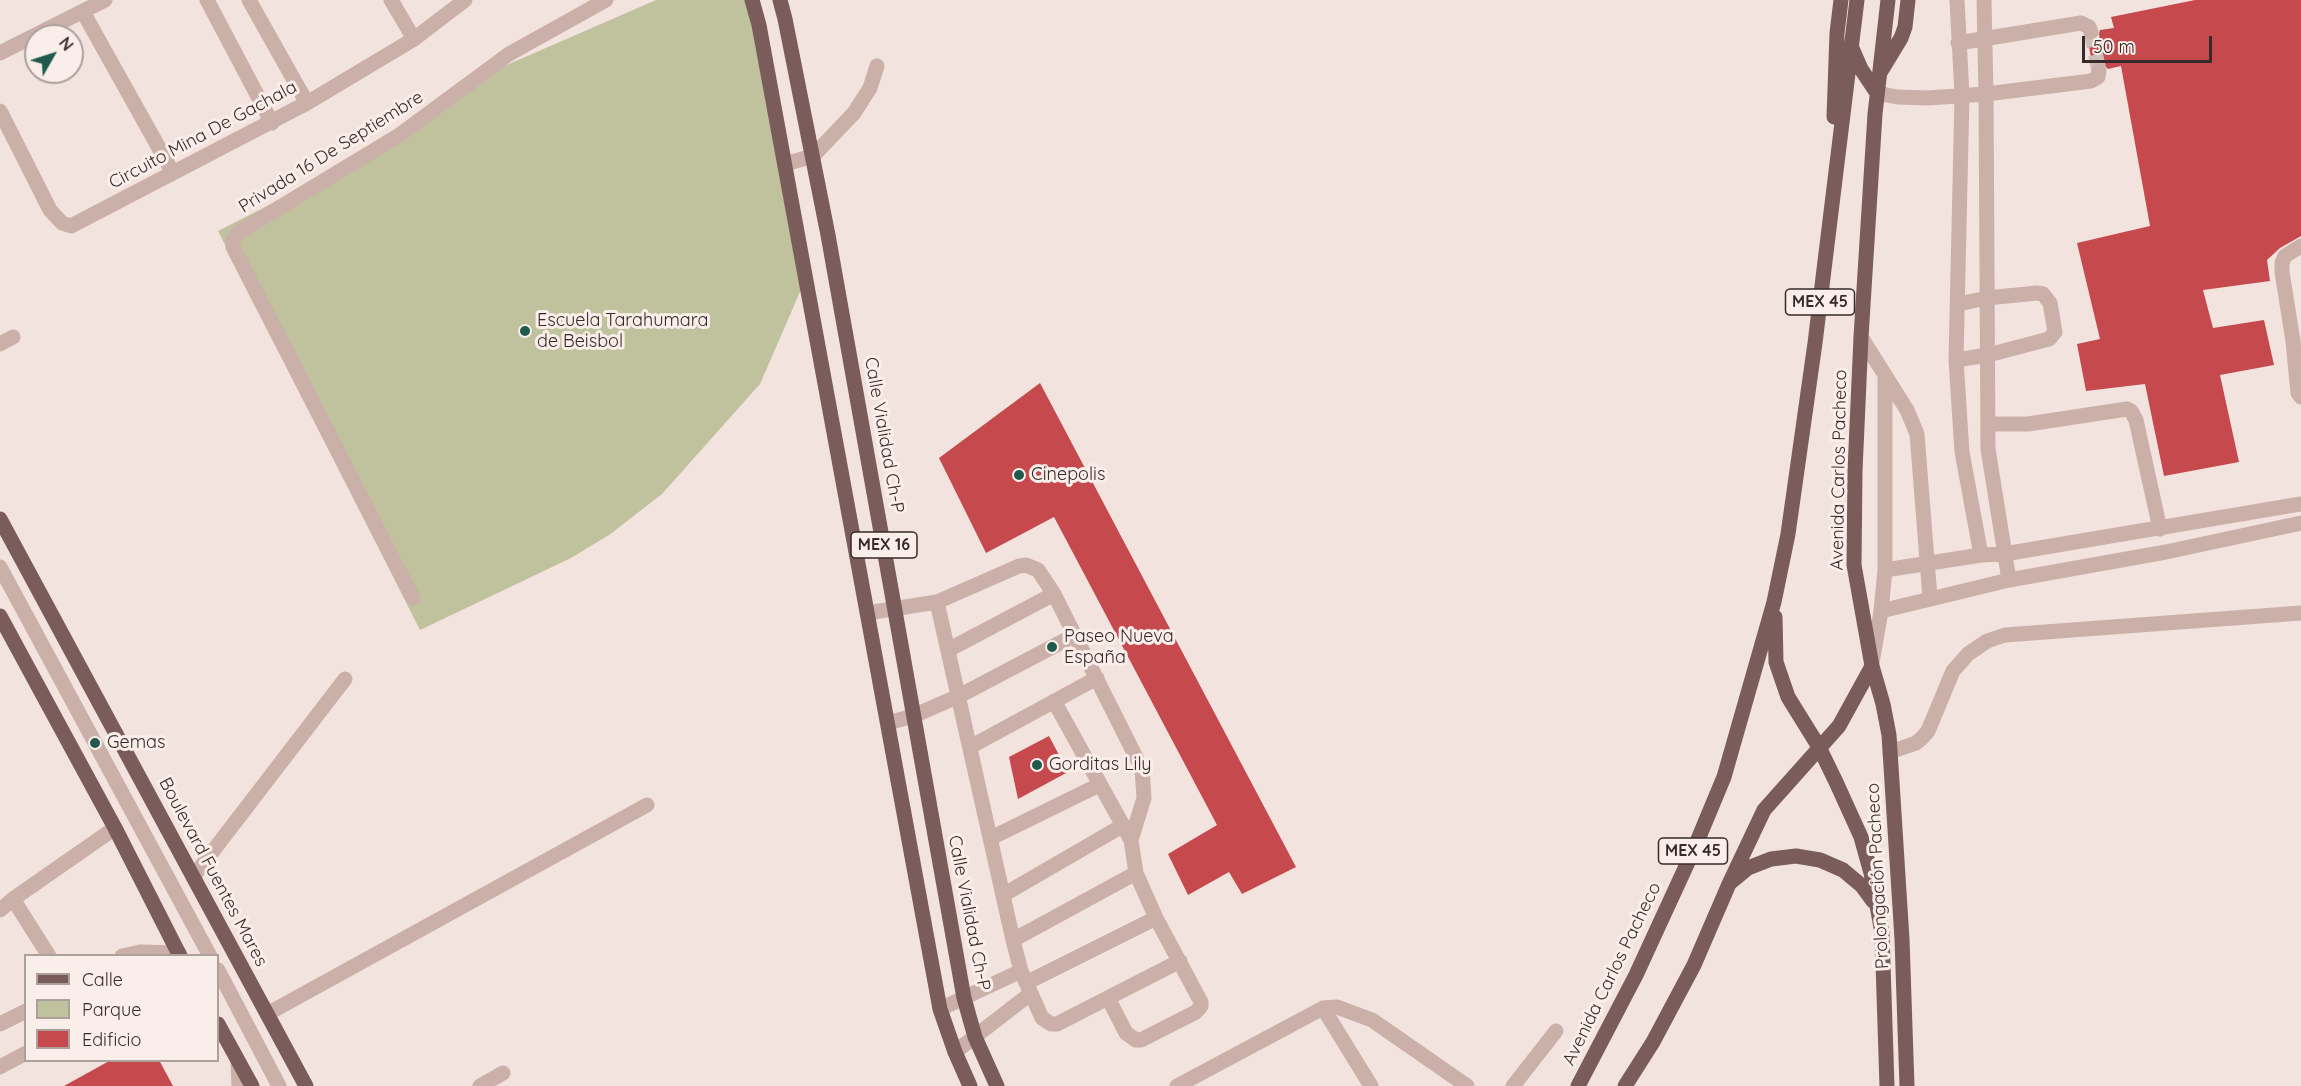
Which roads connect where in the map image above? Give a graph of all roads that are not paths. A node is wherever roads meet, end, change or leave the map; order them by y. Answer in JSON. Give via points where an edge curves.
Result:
{"nodes":[{"id":1,"x":105,"y":0,"type":"edge"},
{"id":2,"x":207,"y":0,"type":"edge"},
{"id":3,"x":249,"y":0,"type":"edge"},
{"id":4,"x":391,"y":0,"type":"edge"},
{"id":5,"x":465,"y":0,"type":"edge"},
{"id":6,"x":606,"y":0,"type":"edge"},
{"id":7,"x":752,"y":0,"type":"edge"},
{"id":8,"x":780,"y":0,"type":"edge"},
{"id":9,"x":1841,"y":0,"type":"edge"},
{"id":10,"x":1857,"y":0,"type":"edge"},
{"id":11,"x":1888,"y":0,"type":"edge"},
{"id":12,"x":1908,"y":0,"type":"edge"},
{"id":13,"x":1957,"y":0,"type":"edge"},
{"id":14,"x":1983,"y":0,"type":"edge"},
{"id":15,"x":83,"y":12,"type":"junction"},
{"id":16,"x":2091,"y":32,"type":"dead end"},
{"id":17,"x":414,"y":39,"type":"junction"},
{"id":18,"x":1984,"y":40,"type":"junction"},
{"id":19,"x":1958,"y":43,"type":"junction"},
{"id":20,"x":1851,"y":46,"type":"junction"},
{"id":21,"x":0,"y":53,"type":"edge"},
{"id":22,"x":877,"y":66,"type":"dead end"},
{"id":23,"x":2099,"y":71,"type":"dead end"},
{"id":24,"x":1879,"y":73,"type":"junction"},
{"id":25,"x":1877,"y":93,"type":"junction"},
{"id":26,"x":1986,"y":94,"type":"junction"},
{"id":27,"x":1962,"y":95,"type":"junction"},
{"id":28,"x":307,"y":103,"type":"junction"},
{"id":29,"x":0,"y":111,"type":"edge"},
{"id":30,"x":272,"y":123,"type":"junction"},
{"id":31,"x":813,"y":156,"type":"junction"},
{"id":32,"x":785,"y":164,"type":"junction"},
{"id":33,"x":173,"y":173,"type":"junction"},
{"id":34,"x":1834,"y":190,"type":"junction"},
{"id":35,"x":2301,"y":246,"type":"edge"},
{"id":36,"x":1987,"y":298,"type":"junction"},
{"id":37,"x":1958,"y":304,"type":"junction"},
{"id":38,"x":1861,"y":337,"type":"junction"},
{"id":39,"x":1988,"y":355,"type":"junction"},
{"id":40,"x":1956,"y":360,"type":"junction"},
{"id":41,"x":1886,"y":376,"type":"junction"},
{"id":42,"x":2301,"y":397,"type":"edge"},
{"id":43,"x":1988,"y":424,"type":"junction"},
{"id":44,"x":2301,"y":504,"type":"edge"},
{"id":45,"x":0,"y":519,"type":"edge"},
{"id":46,"x":2301,"y":523,"type":"edge"},
{"id":47,"x":2160,"y":529,"type":"junction"},
{"id":48,"x":2004,"y":554,"type":"junction"},
{"id":49,"x":1981,"y":555,"type":"junction"},
{"id":50,"x":1928,"y":564,"type":"junction"},
{"id":51,"x":0,"y":567,"type":"edge"},
{"id":52,"x":1885,"y":570,"type":"junction"},
{"id":53,"x":2009,"y":580,"type":"junction"},
{"id":54,"x":1054,"y":594,"type":"junction"},
{"id":55,"x":413,"y":598,"type":"dead end"},
{"id":56,"x":1930,"y":598,"type":"junction"},
{"id":57,"x":937,"y":602,"type":"junction"},
{"id":58,"x":1774,"y":602,"type":"junction"},
{"id":59,"x":896,"y":609,"type":"junction"},
{"id":60,"x":1881,"y":611,"type":"junction"},
{"id":61,"x":867,"y":613,"type":"junction"},
{"id":62,"x":2301,"y":613,"type":"edge"},
{"id":63,"x":0,"y":616,"type":"edge"},
{"id":64,"x":4,"y":631,"type":"edge"},
{"id":65,"x":1076,"y":636,"type":"junction"},
{"id":66,"x":948,"y":650,"type":"junction"},
{"id":67,"x":1872,"y":666,"type":"junction"},
{"id":68,"x":1097,"y":678,"type":"junction"},
{"id":69,"x":345,"y":679,"type":"dead end"},
{"id":70,"x":959,"y":696,"type":"junction"},
{"id":71,"x":1054,"y":701,"type":"junction"},
{"id":72,"x":913,"y":716,"type":"junction"},
{"id":73,"x":888,"y":723,"type":"junction"},
{"id":74,"x":970,"y":747,"type":"junction"},
{"id":75,"x":1819,"y":747,"type":"junction"},
{"id":76,"x":1890,"y":752,"type":"junction"},
{"id":77,"x":1100,"y":785,"type":"junction"},
{"id":78,"x":647,"y":805,"type":"dead end"},
{"id":79,"x":1122,"y":826,"type":"junction"},
{"id":80,"x":114,"y":828,"type":"junction"},
{"id":81,"x":991,"y":838,"type":"junction"},
{"id":82,"x":1131,"y":840,"type":"junction"},
{"id":83,"x":1136,"y":873,"type":"junction"},
{"id":84,"x":193,"y":877,"type":"junction"},
{"id":85,"x":1729,"y":884,"type":"junction"},
{"id":86,"x":1003,"y":895,"type":"junction"},
{"id":87,"x":14,"y":899,"type":"junction"},
{"id":88,"x":1876,"y":907,"type":"junction"},
{"id":89,"x":0,"y":910,"type":"edge"},
{"id":90,"x":1156,"y":918,"type":"junction"},
{"id":91,"x":1013,"y":940,"type":"junction"},
{"id":92,"x":48,"y":954,"type":"edge"},
{"id":93,"x":131,"y":954,"type":"edge"},
{"id":94,"x":179,"y":954,"type":"edge"},
{"id":95,"x":209,"y":954,"type":"edge"},
{"id":96,"x":1180,"y":961,"type":"junction"},
{"id":97,"x":219,"y":972,"type":"edge"},
{"id":98,"x":1026,"y":983,"type":"junction"},
{"id":99,"x":964,"y":998,"type":"junction"},
{"id":100,"x":1108,"y":998,"type":"junction"},
{"id":101,"x":1323,"y":1008,"type":"junction"},
{"id":102,"x":940,"y":1009,"type":"junction"},
{"id":103,"x":24,"y":1012,"type":"edge"},
{"id":104,"x":267,"y":1014,"type":"junction"},
{"id":105,"x":0,"y":1024,"type":"edge"},
{"id":106,"x":219,"y":1026,"type":"edge"},
{"id":107,"x":1556,"y":1031,"type":"dead end"},
{"id":108,"x":975,"y":1037,"type":"junction"},
{"id":109,"x":955,"y":1052,"type":"junction"},
{"id":110,"x":24,"y":1054,"type":"edge"},
{"id":111,"x":238,"y":1061,"type":"junction"},
{"id":112,"x":0,"y":1067,"type":"edge"},
{"id":113,"x":503,"y":1073,"type":"dead end"},
{"id":114,"x":239,"y":1086,"type":"edge"},
{"id":115,"x":252,"y":1086,"type":"edge"},
{"id":116,"x":279,"y":1086,"type":"edge"},
{"id":117,"x":306,"y":1086,"type":"edge"},
{"id":118,"x":480,"y":1086,"type":"edge"},
{"id":119,"x":970,"y":1086,"type":"edge"},
{"id":120,"x":997,"y":1086,"type":"edge"},
{"id":121,"x":1177,"y":1086,"type":"edge"},
{"id":122,"x":1371,"y":1086,"type":"edge"},
{"id":123,"x":1467,"y":1086,"type":"edge"},
{"id":124,"x":1513,"y":1086,"type":"edge"},
{"id":125,"x":1578,"y":1086,"type":"edge"},
{"id":126,"x":1625,"y":1086,"type":"edge"},
{"id":127,"x":1887,"y":1086,"type":"edge"},
{"id":128,"x":1907,"y":1086,"type":"edge"}],
"edges":[{"from":1,"to":15,"type":"street"},
{"from":2,"to":30,"type":"street"},
{"from":3,"to":28,"type":"street"},
{"from":4,"to":17,"type":"street"},
{"from":5,"to":17,"type":"street","name":"Circuito Mina De Gachala"},
{"from":6,"to":55,"type":"street","name":"Privada 16 De Septiembre","via":[[509,54],[398,136],[238,232],[233,240],[233,247]]},
{"from":7,"to":32,"type":"main road","number":"MEX 16"},
{"from":8,"to":31,"type":"main road","name":"Calle Vialidad Ch-P","number":"MEX 16"},
{"from":9,"to":34,"type":"main road"},
{"from":10,"to":20,"type":"main road","name":"Avenida Carlos Pacheco","number":"MEX 45"},
{"from":11,"to":24,"type":"main road","name":"Avenida Carlos Pacheco","number":"MEX 45"},
{"from":12,"to":24,"type":"main road","via":[[1901,38]]},
{"from":13,"to":19,"type":"street"},
{"from":14,"to":18,"type":"street"},
{"from":15,"to":21,"type":"street"},
{"from":15,"to":33,"type":"street"},
{"from":16,"to":18,"type":"street","via":[[2081,23]]},
{"from":17,"to":28,"type":"street","name":"Circuito Mina De Gachala"},
{"from":18,"to":19,"type":"street"},
{"from":18,"to":26,"type":"street"},
{"from":19,"to":27,"type":"street"},
{"from":20,"to":25,"type":"main road"},
{"from":20,"to":34,"type":"main road","name":"Avenida Carlos Pacheco","number":"MEX 45"},
{"from":22,"to":31,"type":"street","via":[[870,88],[854,114]]},
{"from":23,"to":26,"type":"street","via":[[2091,81]]},
{"from":24,"to":25,"type":"main road","name":"Avenida Carlos Pacheco","number":"MEX 45"},
{"from":25,"to":27,"type":"street","via":[[1928,98]]},
{"from":25,"to":38,"type":"main road","name":"Avenida Carlos Pacheco","number":"MEX 45"},
{"from":26,"to":27,"type":"street"},
{"from":26,"to":36,"type":"street"},
{"from":27,"to":37,"type":"street"},
{"from":28,"to":30,"type":"street","name":"Circuito Mina De Gachala"},
{"from":29,"to":33,"type":"street","name":"Circuito Mina De Gachala","via":[[50,210],[66,225],[76,224]]},
{"from":30,"to":33,"type":"street","name":"Circuito Mina De Gachala"},
{"from":31,"to":32,"type":"street"},
{"from":31,"to":59,"type":"main road","name":"Calle Vialidad Ch-P","number":"MEX 16"},
{"from":32,"to":61,"type":"main road","number":"MEX 16"},
{"from":34,"to":58,"type":"main road","name":"Avenida Carlos Pacheco","number":"MEX 45","via":[[1788,534]]},
{"from":35,"to":42,"type":"street","via":[[2285,256],[2282,272]]},
{"from":36,"to":37,"type":"street"},
{"from":36,"to":39,"type":"street"},
{"from":36,"to":39,"type":"street","via":[[2043,294],[2050,303],[2055,332],[2049,339]]},
{"from":37,"to":40,"type":"street"},
{"from":38,"to":41,"type":"street"},
{"from":38,"to":67,"type":"main road","name":"Avenida Carlos Pacheco","number":"MEX 45","via":[[1854,566]]},
{"from":39,"to":40,"type":"street"},
{"from":39,"to":43,"type":"street"},
{"from":40,"to":49,"type":"street","via":[[1962,452]]},
{"from":41,"to":50,"type":"street","via":[[1917,434]]},
{"from":41,"to":52,"type":"street"},
{"from":43,"to":47,"type":"street","via":[[2028,424],[2132,411]]},
{"from":43,"to":48,"type":"street","via":[[1988,449]]},
{"from":44,"to":47,"type":"street"},
{"from":45,"to":84,"type":"main road","name":"Boulevard Fuentes Mares"},
{"from":46,"to":53,"type":"street"},
{"from":47,"to":48,"type":"street"},
{"from":48,"to":49,"type":"street"},
{"from":48,"to":53,"type":"street"},
{"from":49,"to":50,"type":"street"},
{"from":50,"to":52,"type":"street"},
{"from":50,"to":56,"type":"street"},
{"from":51,"to":95,"type":"street"},
{"from":52,"to":60,"type":"street"},
{"from":53,"to":56,"type":"street"},
{"from":54,"to":57,"type":"street","via":[[1038,570],[1026,565]]},
{"from":54,"to":65,"type":"street"},
{"from":54,"to":66,"type":"street"},
{"from":56,"to":60,"type":"street"},
{"from":57,"to":59,"type":"street"},
{"from":57,"to":66,"type":"street"},
{"from":58,"to":75,"type":"main road","name":"Prolongación Pacheco","via":[[1776,662],[1788,697]]},
{"from":58,"to":125,"type":"main road","name":"Avenida Carlos Pacheco","number":"MEX 45","via":[[1724,777],[1636,975]]},
{"from":59,"to":61,"type":"street"},
{"from":59,"to":72,"type":"main road","name":"Calle Vialidad Ch-P","number":"MEX 16"},
{"from":60,"to":67,"type":"street"},
{"from":61,"to":73,"type":"main road","number":"MEX 16"},
{"from":62,"to":76,"type":"street","via":[[2005,635],[1987,641],[1953,671],[1922,738]]},
{"from":63,"to":64,"type":"main road"},
{"from":64,"to":80,"type":"main road"},
{"from":65,"to":68,"type":"street"},
{"from":65,"to":70,"type":"street"},
{"from":66,"to":70,"type":"street"},
{"from":67,"to":75,"type":"main road","number":"MEX 45","via":[[1839,726]]},
{"from":67,"to":76,"type":"main road","name":"Prolongación Pacheco"},
{"from":68,"to":71,"type":"street"},
{"from":68,"to":82,"type":"street","via":[[1142,769],[1144,798]]},
{"from":69,"to":84,"type":"street"},
{"from":70,"to":72,"type":"street"},
{"from":70,"to":74,"type":"street"},
{"from":71,"to":74,"type":"street"},
{"from":71,"to":77,"type":"street"},
{"from":72,"to":73,"type":"street"},
{"from":72,"to":99,"type":"main road","name":"Calle Vialidad Ch-P","number":"MEX 16"},
{"from":73,"to":102,"type":"main road","number":"MEX 16"},
{"from":74,"to":81,"type":"street"},
{"from":75,"to":85,"type":"main road","number":"MEX 45","via":[[1764,810]]},
{"from":75,"to":88,"type":"main road","name":"Prolongación Pacheco","via":[[1861,837]]},
{"from":76,"to":128,"type":"main road","name":"Prolongación Pacheco"},
{"from":77,"to":79,"type":"street"},
{"from":77,"to":81,"type":"street"},
{"from":78,"to":104,"type":"street"},
{"from":79,"to":82,"type":"street"},
{"from":79,"to":86,"type":"street"},
{"from":80,"to":87,"type":"street"},
{"from":80,"to":94,"type":"main road"},
{"from":81,"to":86,"type":"street"},
{"from":82,"to":83,"type":"street"},
{"from":83,"to":90,"type":"street"},
{"from":83,"to":91,"type":"street"},
{"from":84,"to":104,"type":"main road","name":"Boulevard Fuentes Mares"},
{"from":85,"to":88,"type":"main road","via":[[1748,868],[1771,859],[1804,857],[1843,870],[1862,886]]},
{"from":85,"to":126,"type":"main road","number":"MEX 45","via":[[1694,965]]},
{"from":86,"to":91,"type":"street"},
{"from":87,"to":89,"type":"street"},
{"from":87,"to":92,"type":"street"},
{"from":88,"to":127,"type":"main road","name":"Prolongación Pacheco","via":[[1882,933]]},
{"from":90,"to":96,"type":"street"},
{"from":90,"to":98,"type":"street"},
{"from":91,"to":98,"type":"street"},
{"from":93,"to":94,"type":"street"},
{"from":96,"to":100,"type":"street"},
{"from":96,"to":100,"type":"street","via":[[1201,1002],[1196,1012],[1136,1040],[1125,1034]]},
{"from":97,"to":116,"type":"street"},
{"from":98,"to":99,"type":"street"},
{"from":98,"to":100,"type":"street","via":[[1042,1018],[1051,1024]]},
{"from":98,"to":108,"type":"street"},
{"from":99,"to":102,"type":"street"},
{"from":99,"to":108,"type":"main road","name":"Calle Vialidad Ch-P","number":"MEX 16"},
{"from":101,"to":121,"type":"street"},
{"from":101,"to":122,"type":"street"},
{"from":101,"to":123,"type":"street","via":[[1337,1007],[1372,1020]]},
{"from":102,"to":109,"type":"main road","number":"MEX 16"},
{"from":103,"to":105,"type":"street"},
{"from":104,"to":117,"type":"main road","name":"Boulevard Fuentes Mares"},
{"from":106,"to":111,"type":"main road"},
{"from":107,"to":124,"type":"street"},
{"from":108,"to":109,"type":"street"},
{"from":108,"to":120,"type":"main road","name":"Calle Vialidad Ch-P","number":"MEX 16"},
{"from":109,"to":119,"type":"main road","number":"MEX 16"},
{"from":110,"to":112,"type":"street"},
{"from":111,"to":114,"type":"street"},
{"from":111,"to":115,"type":"main road"},
{"from":113,"to":118,"type":"street"}]}
